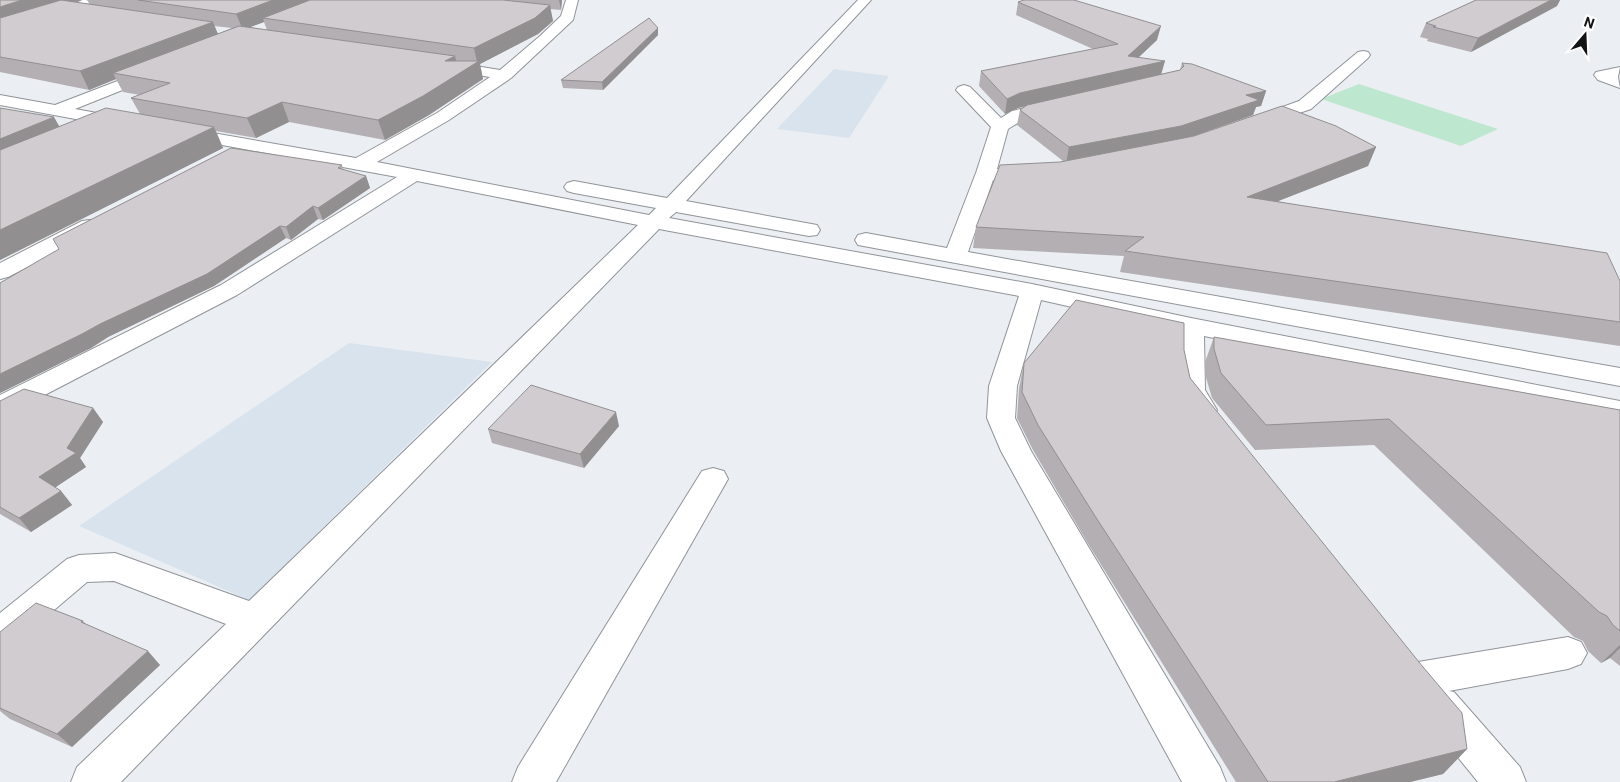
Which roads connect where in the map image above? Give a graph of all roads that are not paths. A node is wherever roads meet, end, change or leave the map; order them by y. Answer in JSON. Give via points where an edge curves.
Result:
{"nodes":[{"id":1,"x":92,"y":0,"type":"edge"},
{"id":2,"x":572,"y":0,"type":"edge"},
{"id":3,"x":865,"y":0,"type":"edge"},
{"id":4,"x":108,"y":3,"type":"dead end"},
{"id":5,"x":74,"y":8,"type":"junction"},
{"id":6,"x":98,"y":14,"type":"edge"},
{"id":7,"x":549,"y":14,"type":"edge"},
{"id":8,"x":568,"y":17,"type":"junction"},
{"id":9,"x":0,"y":31,"type":"edge"},
{"id":10,"x":1363,"y":55,"type":"dead end"},
{"id":11,"x":428,"y":63,"type":"edge"},
{"id":12,"x":171,"y":66,"type":"edge"},
{"id":13,"x":1620,"y":72,"type":"edge"},
{"id":14,"x":505,"y":75,"type":"junction"},
{"id":15,"x":0,"y":83,"type":"edge"},
{"id":16,"x":1620,"y":84,"type":"edge"},
{"id":17,"x":964,"y":90,"type":"dead end"},
{"id":18,"x":87,"y":98,"type":"junction"},
{"id":19,"x":0,"y":100,"type":"edge"},
{"id":20,"x":1075,"y":102,"type":"edge"},
{"id":21,"x":126,"y":106,"type":"dead end"},
{"id":22,"x":57,"y":110,"type":"junction"},
{"id":23,"x":112,"y":121,"type":"junction"},
{"id":24,"x":142,"y":126,"type":"edge"},
{"id":25,"x":1000,"y":126,"type":"junction"},
{"id":26,"x":1243,"y":127,"type":"edge"},
{"id":27,"x":87,"y":132,"type":"edge"},
{"id":28,"x":248,"y":144,"type":"junction"},
{"id":29,"x":384,"y":152,"type":"junction"},
{"id":30,"x":221,"y":158,"type":"edge"},
{"id":31,"x":359,"y":164,"type":"junction"},
{"id":32,"x":412,"y":166,"type":"junction"},
{"id":33,"x":1046,"y":173,"type":"edge"},
{"id":34,"x":986,"y":174,"type":"junction"},
{"id":35,"x":562,"y":184,"type":"dead end"},
{"id":36,"x":663,"y":213,"type":"junction"},
{"id":37,"x":106,"y":218,"type":"edge"},
{"id":38,"x":955,"y":256,"type":"junction"},
{"id":39,"x":0,"y":272,"type":"edge"},
{"id":40,"x":1032,"y":291,"type":"junction"},
{"id":41,"x":1191,"y":326,"type":"junction"},
{"id":42,"x":1620,"y":377,"type":"edge"},
{"id":43,"x":0,"y":406,"type":"edge"},
{"id":44,"x":1620,"y":410,"type":"edge"},
{"id":45,"x":1224,"y":436,"type":"edge"},
{"id":46,"x":713,"y":479,"type":"dead end"},
{"id":47,"x":255,"y":619,"type":"junction"},
{"id":48,"x":0,"y":634,"type":"edge"},
{"id":49,"x":1568,"y":653,"type":"dead end"},
{"id":50,"x":92,"y":782,"type":"edge"},
{"id":51,"x":533,"y":782,"type":"edge"},
{"id":52,"x":1205,"y":782,"type":"edge"},
{"id":53,"x":1505,"y":782,"type":"edge"}],
"edges":[{"from":1,"to":5,"type":"street"},
{"from":2,"to":8,"type":"street"},
{"from":3,"to":36,"type":"street"},
{"from":4,"to":5,"type":"street"},
{"from":5,"to":6,"type":"street"},
{"from":5,"to":9,"type":"street"},
{"from":7,"to":8,"type":"street"},
{"from":8,"to":14,"type":"street"},
{"from":10,"to":26,"type":"street","via":[[1305,105]]},
{"from":11,"to":14,"type":"street"},
{"from":12,"to":18,"type":"street"},
{"from":13,"to":16,"type":"street","via":[[1602,75]]},
{"from":14,"to":29,"type":"street"},
{"from":15,"to":18,"type":"street"},
{"from":17,"to":25,"type":"street"},
{"from":18,"to":21,"type":"street"},
{"from":18,"to":22,"type":"street"},
{"from":19,"to":22,"type":"street"},
{"from":20,"to":25,"type":"street","via":[[1018,115]]},
{"from":22,"to":23,"type":"street"},
{"from":23,"to":24,"type":"street"},
{"from":23,"to":27,"type":"street"},
{"from":25,"to":34,"type":"street"},
{"from":28,"to":29,"type":"street","via":[[173,123]]},
{"from":28,"to":30,"type":"street"},
{"from":28,"to":31,"type":"street"},
{"from":29,"to":31,"type":"street"},
{"from":29,"to":32,"type":"street"},
{"from":31,"to":32,"type":"street"},
{"from":32,"to":36,"type":"street"},
{"from":32,"to":43,"type":"street","via":[[229,290]]},
{"from":33,"to":34,"type":"street"},
{"from":34,"to":38,"type":"street"},
{"from":35,"to":36,"type":"street"},
{"from":36,"to":38,"type":"street"},
{"from":36,"to":40,"type":"street"},
{"from":36,"to":47,"type":"street"},
{"from":37,"to":39,"type":"street"},
{"from":38,"to":42,"type":"street"},
{"from":40,"to":41,"type":"street"},
{"from":40,"to":52,"type":"street","via":[[1003,386],[1001,418],[1016,451]]},
{"from":41,"to":44,"type":"street"},
{"from":41,"to":45,"type":"street","via":[[1191,390]]},
{"from":46,"to":51,"type":"street"},
{"from":47,"to":48,"type":"street","via":[[115,567],[79,569]]},
{"from":47,"to":50,"type":"street"},
{"from":49,"to":53,"type":"street","via":[[1409,668]]}]}
